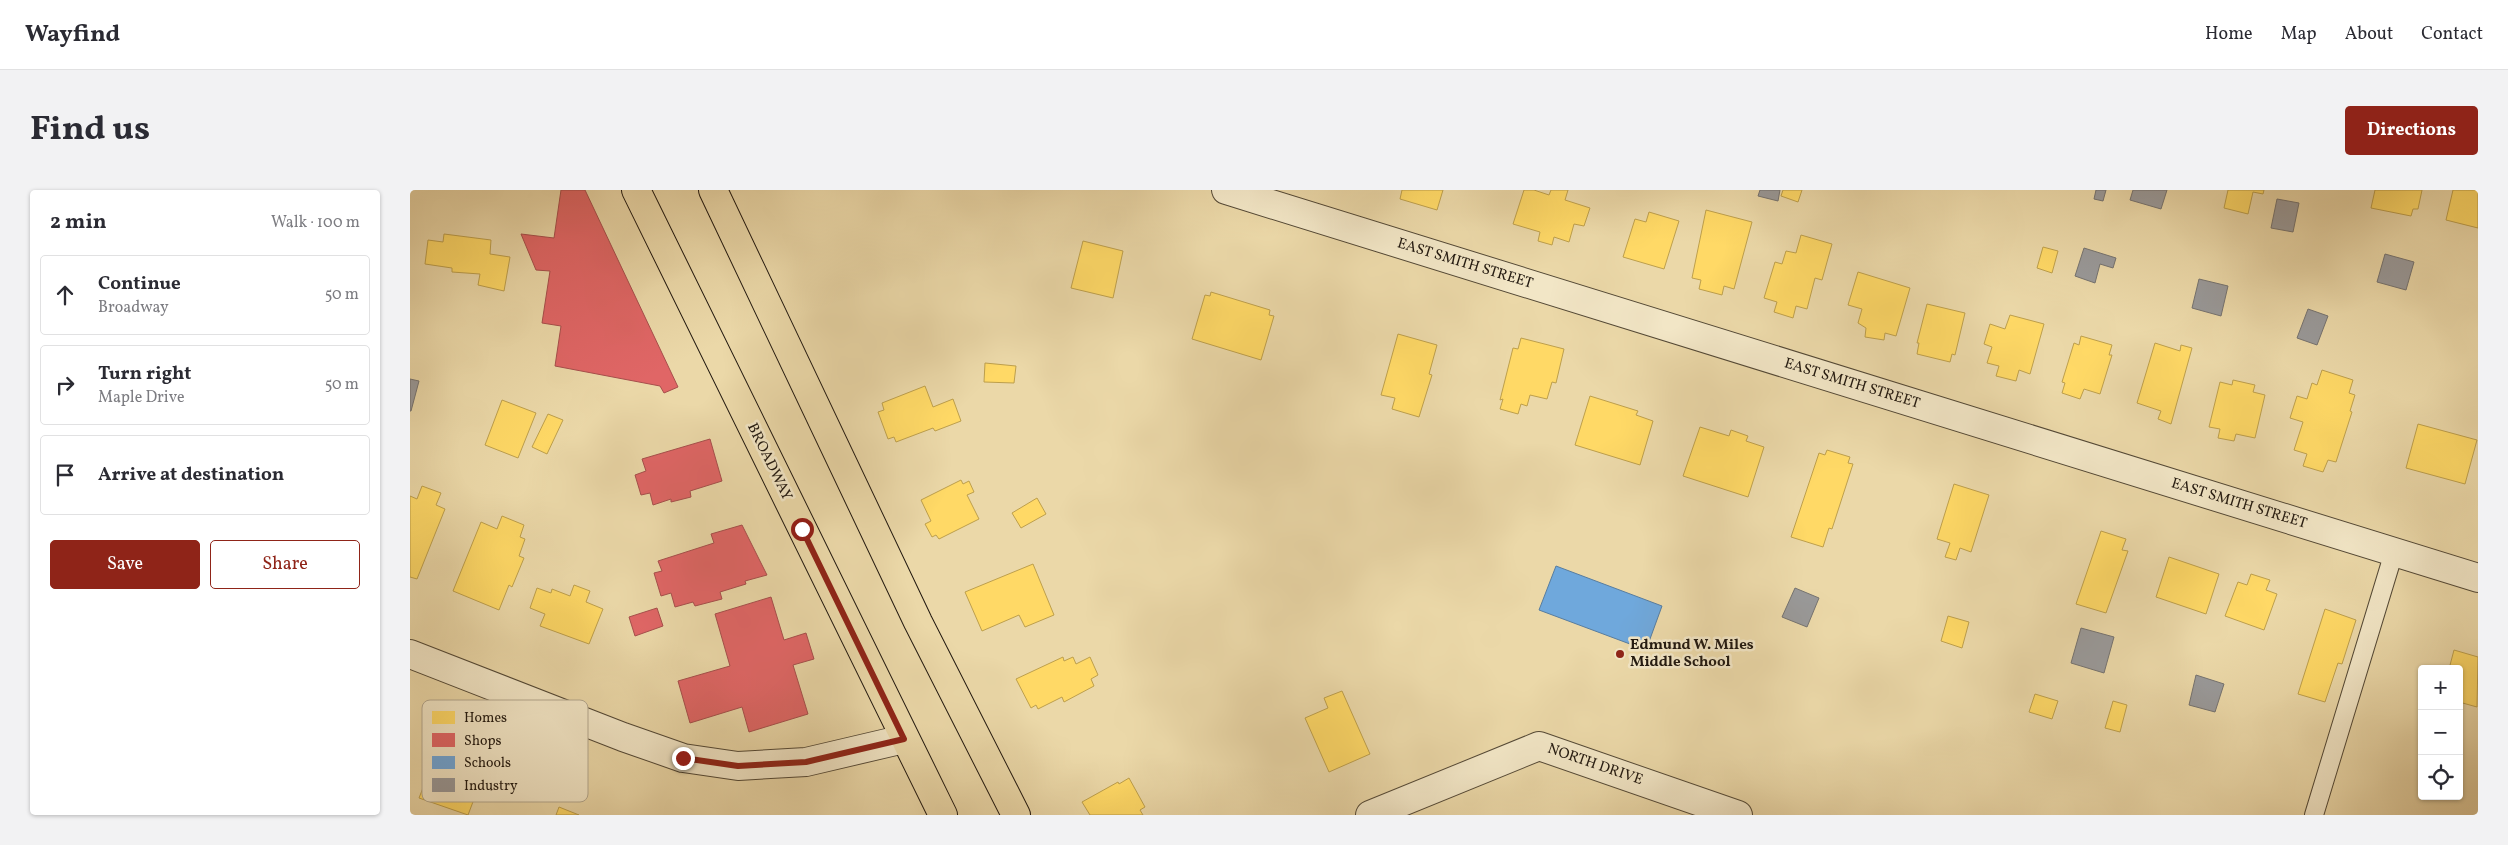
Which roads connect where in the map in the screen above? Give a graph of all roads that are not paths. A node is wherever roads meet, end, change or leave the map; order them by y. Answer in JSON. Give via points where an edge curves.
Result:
{"nodes":[{"id":1,"x":636,"y":190,"type":"edge"},
{"id":2,"x":713,"y":190,"type":"edge"},
{"id":3,"x":1226,"y":190,"type":"edge"},
{"id":4,"x":2394,"y":552,"type":"junction"},
{"id":5,"x":2478,"y":578,"type":"edge"},
{"id":6,"x":410,"y":654,"type":"edge"},
{"id":7,"x":528,"y":700,"type":"edge"},
{"id":8,"x":588,"y":723,"type":"edge"},
{"id":9,"x":904,"y":739,"type":"junction"},
{"id":10,"x":943,"y":815,"type":"edge"},
{"id":11,"x":1016,"y":815,"type":"edge"},
{"id":12,"x":1370,"y":815,"type":"edge"},
{"id":13,"x":1738,"y":815,"type":"edge"},
{"id":14,"x":2314,"y":815,"type":"edge"}],
"edges":[{"from":1,"to":9,"type":"main road","name":"BROADWAY"},
{"from":2,"to":11,"type":"main road","via":[[918,622]]},
{"from":3,"to":4,"type":"street","name":"EAST SMITH STREET"},
{"from":4,"to":5,"type":"street","name":"EAST SMITH STREET"},
{"from":4,"to":14,"type":"lane"},
{"from":6,"to":7,"type":"street"},
{"from":8,"to":9,"type":"street","via":[[683,758],[738,766],[806,762]]},
{"from":9,"to":10,"type":"main road","name":"BROADWAY"},
{"from":12,"to":13,"type":"street","name":"NORTH DRIVE","via":[[1539,746]]}]}
